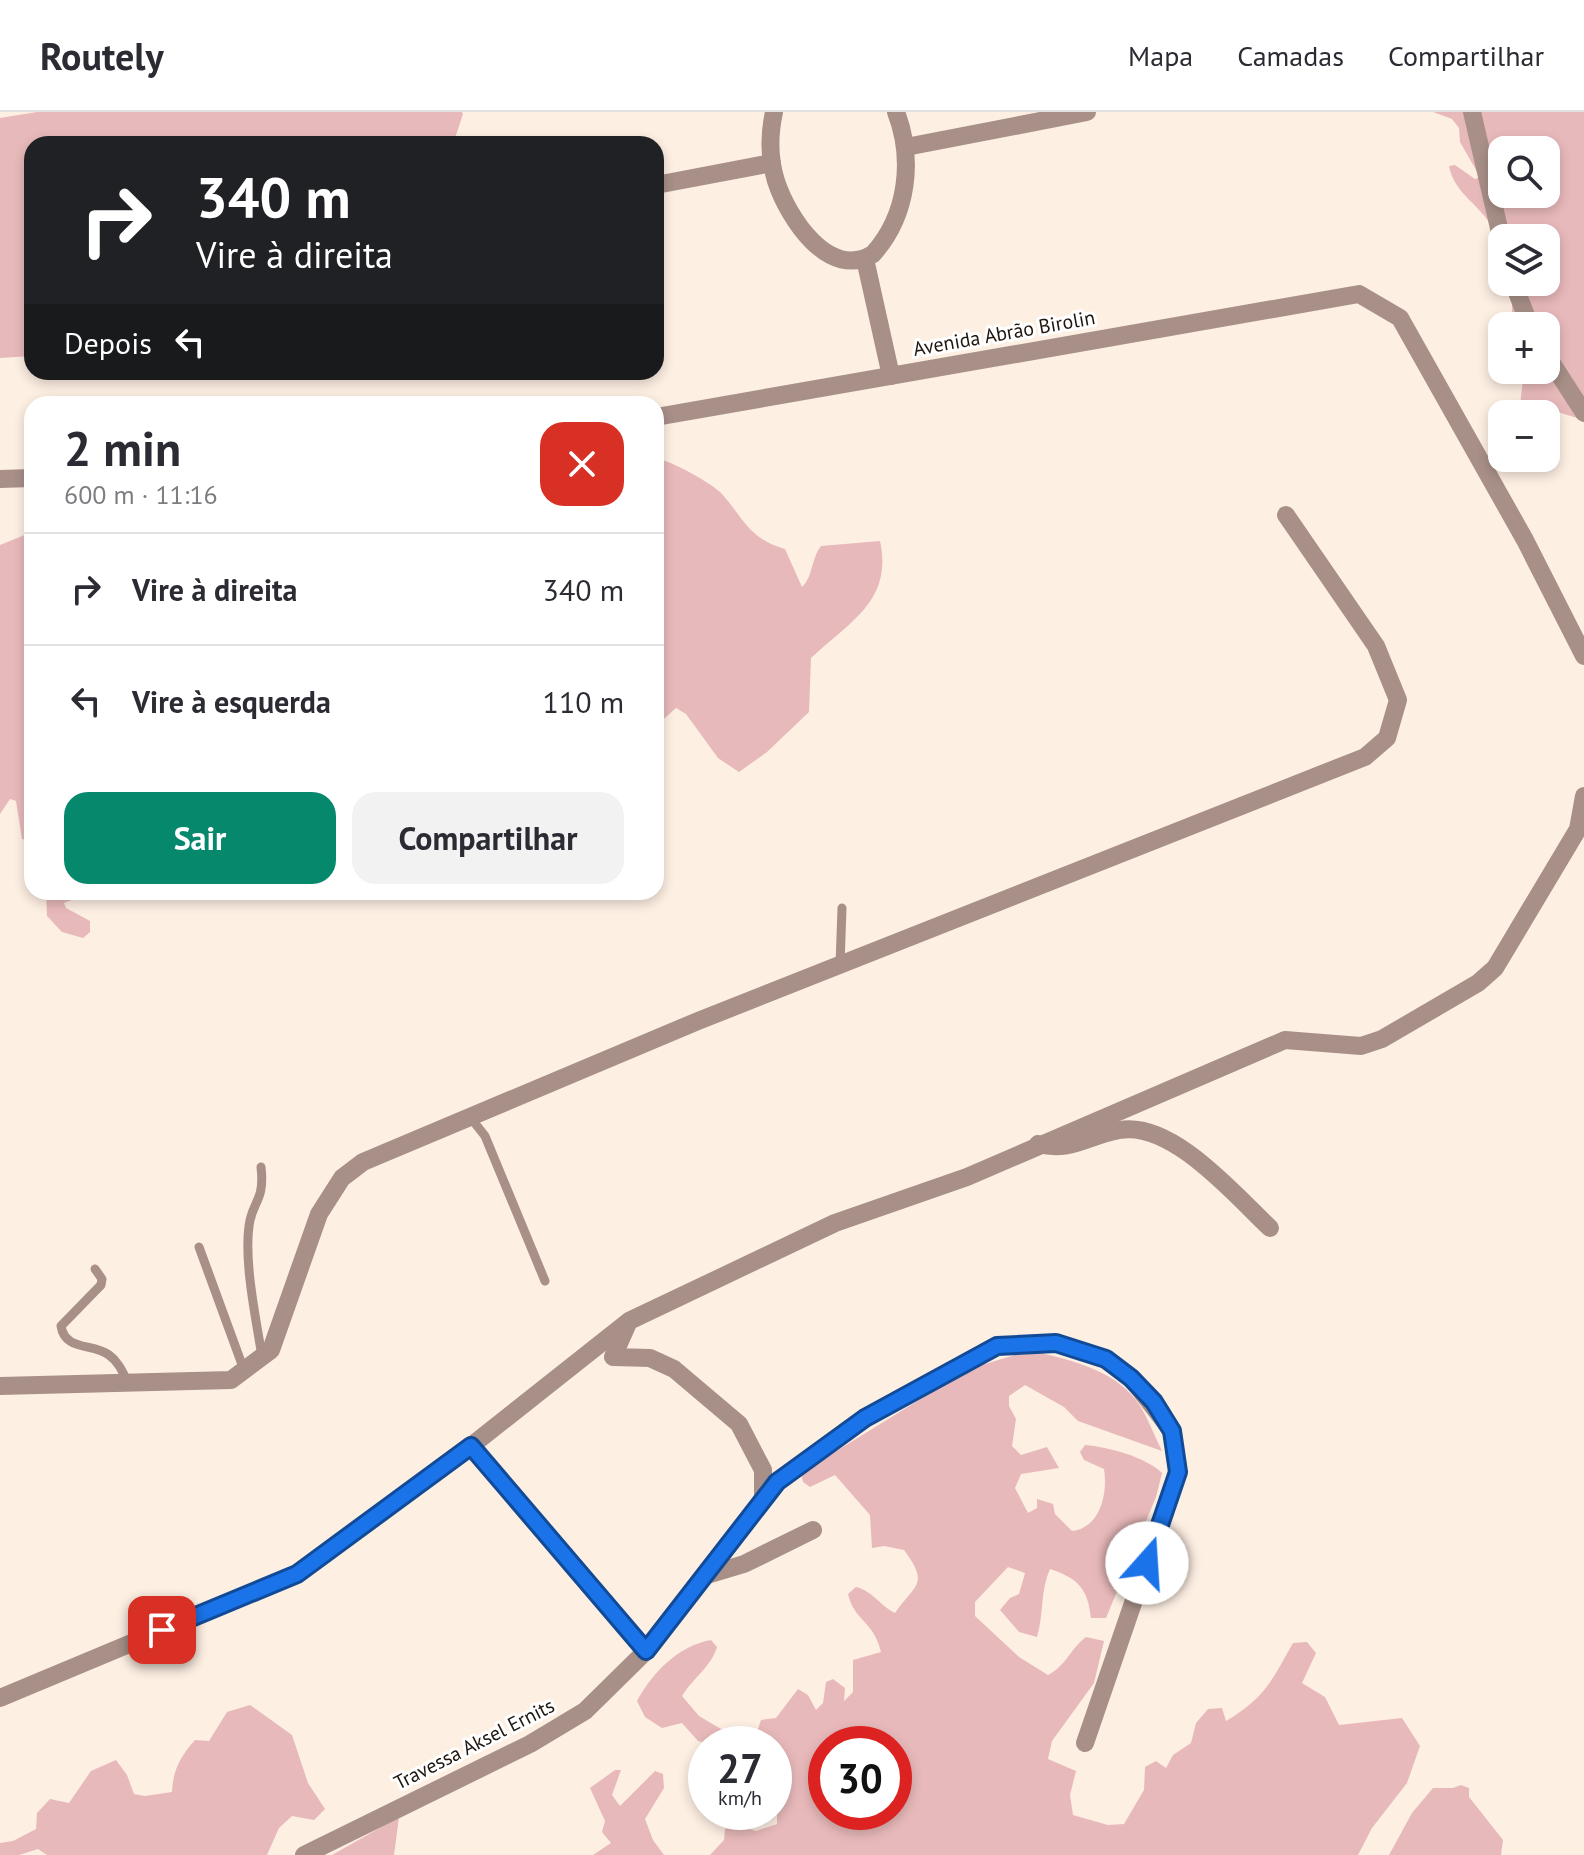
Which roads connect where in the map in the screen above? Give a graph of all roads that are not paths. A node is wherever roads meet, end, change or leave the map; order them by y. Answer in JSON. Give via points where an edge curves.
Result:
{"nodes":[{"id":1,"x":774,"y":112,"type":"edge"},
{"id":2,"x":896,"y":112,"type":"edge"},
{"id":3,"x":1087,"y":112,"type":"edge"},
{"id":4,"x":1472,"y":112,"type":"edge"},
{"id":5,"x":906,"y":147,"type":"junction"},
{"id":6,"x":772,"y":163,"type":"junction"},
{"id":7,"x":664,"y":183,"type":"edge"},
{"id":8,"x":1498,"y":224,"type":"edge"},
{"id":9,"x":865,"y":259,"type":"junction"},
{"id":10,"x":891,"y":376,"type":"junction"},
{"id":11,"x":1560,"y":376,"type":"edge"},
{"id":12,"x":1584,"y":413,"type":"edge"},
{"id":13,"x":664,"y":416,"type":"edge"},
{"id":14,"x":24,"y":478,"type":"edge"},
{"id":15,"x":0,"y":479,"type":"edge"},
{"id":16,"x":1286,"y":515,"type":"dead end"},
{"id":17,"x":1584,"y":656,"type":"edge"},
{"id":18,"x":1584,"y":796,"type":"edge"},
{"id":19,"x":842,"y":908,"type":"dead end"},
{"id":20,"x":840,"y":965,"type":"junction"},
{"id":21,"x":470,"y":1117,"type":"junction"},
{"id":22,"x":1038,"y":1144,"type":"junction"},
{"id":23,"x":261,"y":1167,"type":"dead end"},
{"id":24,"x":1270,"y":1228,"type":"dead end"},
{"id":25,"x":199,"y":1247,"type":"dead end"},
{"id":26,"x":95,"y":1269,"type":"dead end"},
{"id":27,"x":545,"y":1281,"type":"dead end"},
{"id":28,"x":629,"y":1321,"type":"junction"},
{"id":29,"x":262,"y":1356,"type":"junction"},
{"id":30,"x":244,"y":1370,"type":"junction"},
{"id":31,"x":128,"y":1383,"type":"junction"},
{"id":32,"x":0,"y":1386,"type":"edge"},
{"id":33,"x":471,"y":1446,"type":"junction"},
{"id":34,"x":763,"y":1499,"type":"junction"},
{"id":35,"x":813,"y":1530,"type":"dead end"},
{"id":36,"x":704,"y":1576,"type":"junction"},
{"id":37,"x":646,"y":1651,"type":"junction"},
{"id":38,"x":0,"y":1698,"type":"edge"},
{"id":39,"x":1085,"y":1743,"type":"dead end"},
{"id":40,"x":304,"y":1855,"type":"edge"}],
"edges":[{"from":1,"to":6,"type":"street"},
{"from":2,"to":5,"type":"street"},
{"from":3,"to":5,"type":"street"},
{"from":4,"to":8,"type":"street"},
{"from":5,"to":9,"type":"street","via":[[899,210],[879,247]]},
{"from":6,"to":7,"type":"street"},
{"from":6,"to":9,"type":"street","via":[[785,202],[808,236],[833,257],[848,262]]},
{"from":9,"to":10,"type":"street"},
{"from":10,"to":13,"type":"street","name":"Avenida Abrão Birolin"},
{"from":10,"to":17,"type":"street","name":"Avenida Abrão Birolin","via":[[1359,294],[1400,318]]},
{"from":11,"to":12,"type":"street"},
{"from":14,"to":15,"type":"street"},
{"from":16,"to":20,"type":"street","via":[[1376,646],[1398,700],[1387,738],[1365,757]]},
{"from":18,"to":22,"type":"street","via":[[1578,829],[1495,968],[1478,983],[1382,1039],[1361,1046],[1285,1040]]},
{"from":19,"to":20,"type":"lane"},
{"from":20,"to":21,"type":"street"},
{"from":21,"to":27,"type":"lane","via":[[485,1136]]},
{"from":21,"to":29,"type":"street","via":[[363,1162],[342,1178],[319,1214],[271,1350]]},
{"from":22,"to":24,"type":"street","via":[[1060,1149],[1101,1133],[1135,1127],[1154,1131],[1199,1162]]},
{"from":22,"to":28,"type":"street","via":[[967,1177],[835,1223]]},
{"from":23,"to":29,"type":"lane","via":[[263,1186],[249,1225],[253,1306]]},
{"from":25,"to":30,"type":"lane"},
{"from":26,"to":31,"type":"lane","via":[[101,1285],[61,1326],[63,1336],[69,1343],[108,1354]]},
{"from":28,"to":33,"type":"street"},
{"from":28,"to":34,"type":"street","via":[[613,1357],[650,1358],[674,1369],[739,1424],[763,1470]]},
{"from":29,"to":30,"type":"street"},
{"from":30,"to":31,"type":"street","via":[[231,1380]]},
{"from":31,"to":32,"type":"street"},
{"from":33,"to":37,"type":"street"},
{"from":33,"to":38,"type":"street","via":[[297,1574]]},
{"from":34,"to":36,"type":"street","name":"Travessa Aksel Ernits"},
{"from":34,"to":39,"type":"street","name":"Travessa Aksel Ernits","via":[[777,1482],[865,1418],[997,1346],[1056,1343],[1119,1368],[1154,1402],[1172,1431],[1178,1472]]},
{"from":35,"to":36,"type":"street","via":[[744,1564]]},
{"from":36,"to":37,"type":"street","name":"Travessa Aksel Ernits"},
{"from":37,"to":40,"type":"street","name":"Travessa Aksel Ernits","via":[[585,1711],[530,1744]]}]}
